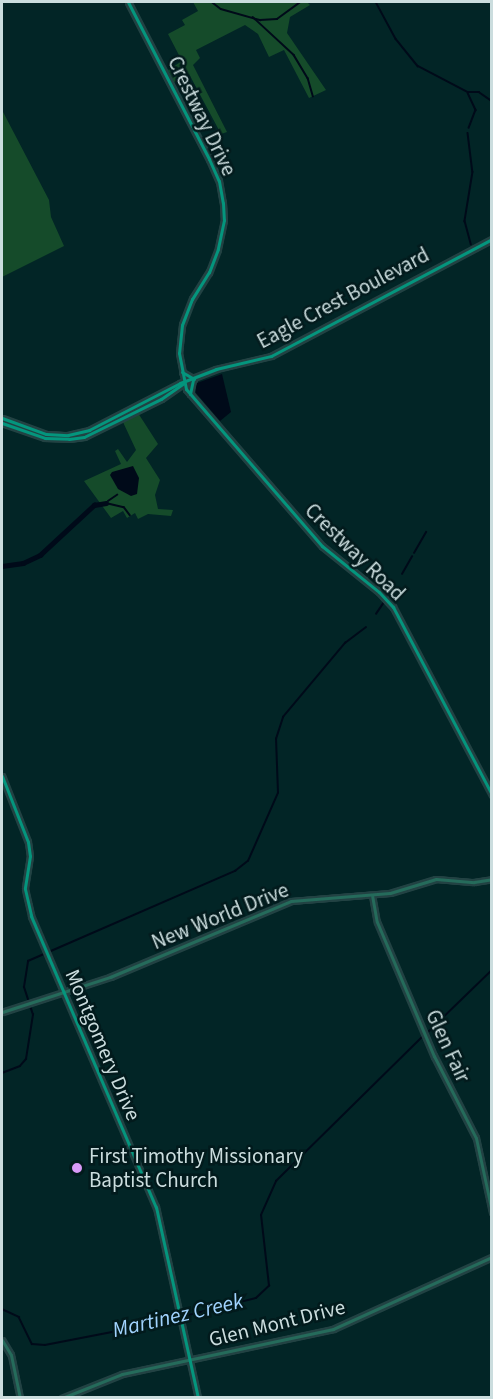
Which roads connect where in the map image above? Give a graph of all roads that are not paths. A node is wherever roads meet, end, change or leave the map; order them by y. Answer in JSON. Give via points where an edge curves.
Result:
{"nodes":[{"id":1,"x":129,"y":2,"type":"edge"},
{"id":2,"x":492,"y":238,"type":"edge"},
{"id":3,"x":180,"y":370,"type":"junction"},
{"id":4,"x":194,"y":378,"type":"junction"},
{"id":5,"x":184,"y":383,"type":"junction"},
{"id":6,"x":175,"y":386,"type":"junction"},
{"id":7,"x":172,"y":392,"type":"junction"},
{"id":8,"x":191,"y":396,"type":"junction"},
{"id":9,"x":2,"y":418,"type":"edge"},
{"id":10,"x":2,"y":423,"type":"edge"},
{"id":11,"x":2,"y":776,"type":"edge"},
{"id":12,"x":492,"y":795,"type":"edge"},
{"id":13,"x":492,"y":879,"type":"edge"},
{"id":14,"x":372,"y":895,"type":"junction"},
{"id":15,"x":64,"y":992,"type":"junction"},
{"id":16,"x":2,"y":1012,"type":"edge"},
{"id":17,"x":492,"y":1212,"type":"edge"},
{"id":18,"x":492,"y":1257,"type":"edge"},
{"id":19,"x":2,"y":1340,"type":"edge"},
{"id":20,"x":190,"y":1360,"type":"junction"},
{"id":21,"x":20,"y":1398,"type":"edge"},
{"id":22,"x":62,"y":1398,"type":"edge"},
{"id":23,"x":198,"y":1398,"type":"edge"}],
"edges":[{"from":1,"to":3,"type":"main road","name":"Crestway Drive","via":[[209,159],[223,203],[218,249],[185,315],[179,342]]},
{"from":2,"to":4,"type":"main road","name":"Eagle Crest Boulevard","via":[[271,356]]},
{"from":3,"to":4,"type":"main road"},
{"from":3,"to":5,"type":"main road","name":"Crestway Drive"},
{"from":3,"to":6,"type":"main road"},
{"from":4,"to":5,"type":"main road","name":"Eagle Crest Boulevard"},
{"from":4,"to":8,"type":"main road","via":[[189,387]]},
{"from":5,"to":6,"type":"main road","name":"Eagle Crest Boulevard"},
{"from":5,"to":7,"type":"main road","name":"Eagle Crest Boulevard"},
{"from":5,"to":8,"type":"main road","name":"Crestway Road"},
{"from":6,"to":9,"type":"main road","name":"Eagle Crest Boulevard","via":[[78,433],[46,434]]},
{"from":7,"to":8,"type":"main road","via":[[181,390]]},
{"from":7,"to":10,"type":"main road","name":"Eagle Crest Boulevard","via":[[106,427],[76,438],[45,438]]},
{"from":8,"to":12,"type":"main road","name":"Crestway Road","via":[[322,546],[393,608]]},
{"from":11,"to":15,"type":"main road","name":"Montgomery Drive","via":[[27,834],[30,856],[26,899]]},
{"from":13,"to":14,"type":"street","name":"New World Drive","via":[[436,879]]},
{"from":14,"to":15,"type":"street","name":"New World Drive","via":[[305,898],[280,904],[110,977]]},
{"from":14,"to":17,"type":"street","name":"Glen Fair","via":[[376,922],[476,1138]]},
{"from":15,"to":16,"type":"street","name":"New World Drive"},
{"from":15,"to":20,"type":"main road","name":"Montgomery Drive","via":[[154,1200]]},
{"from":18,"to":20,"type":"street","name":"Glen Mont Drive","via":[[335,1328]]},
{"from":19,"to":21,"type":"street","via":[[11,1355]]},
{"from":20,"to":22,"type":"street","name":"Glen Mont Drive","via":[[118,1375]]},
{"from":20,"to":23,"type":"main road","name":"Montgomery Drive"}]}
